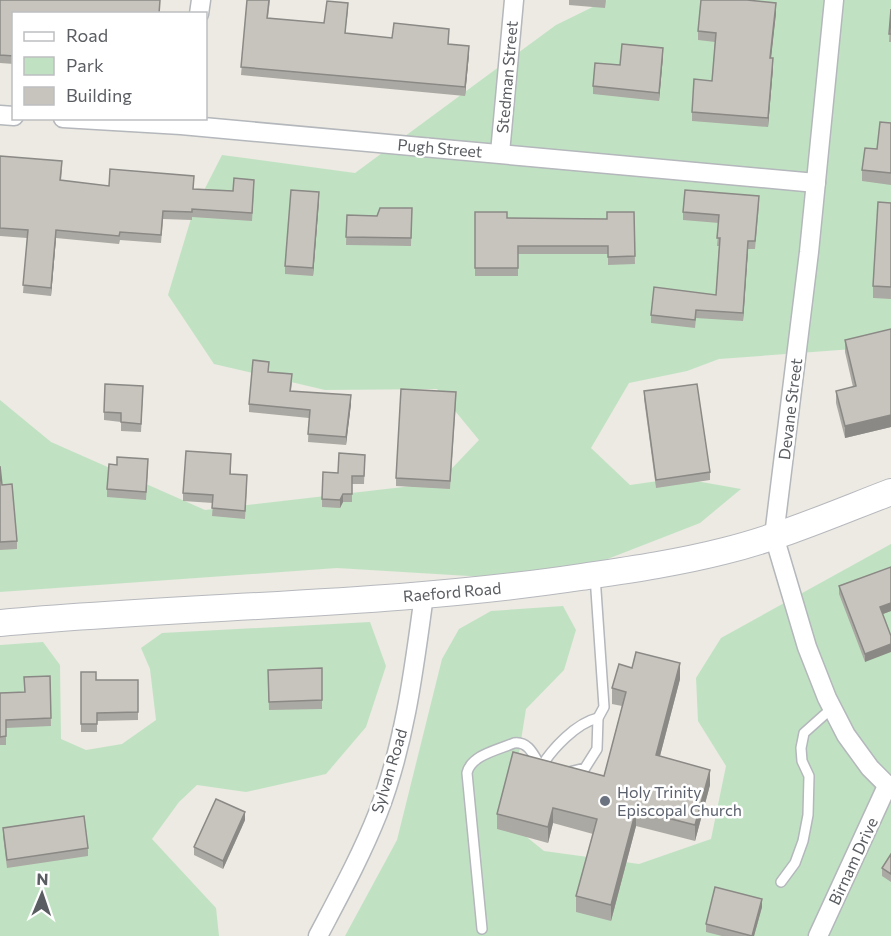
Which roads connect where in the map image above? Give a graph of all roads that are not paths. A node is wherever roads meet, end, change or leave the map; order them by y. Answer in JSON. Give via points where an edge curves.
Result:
{"nodes":[{"id":1,"x":514,"y":0,"type":"edge"},
{"id":2,"x":834,"y":0,"type":"edge"},
{"id":3,"x":122,"y":120,"type":"edge"},
{"id":4,"x":182,"y":122,"type":"edge"},
{"id":5,"x":500,"y":153,"type":"junction"},
{"id":6,"x":816,"y":183,"type":"junction"},
{"id":7,"x":891,"y":492,"type":"edge"},
{"id":8,"x":774,"y":536,"type":"junction"},
{"id":9,"x":595,"y":575,"type":"junction"},
{"id":10,"x":424,"y":595,"type":"junction"},
{"id":11,"x":0,"y":623,"type":"edge"},
{"id":12,"x":832,"y":708,"type":"junction"},
{"id":13,"x":598,"y":718,"type":"junction"},
{"id":14,"x":550,"y":769,"type":"junction"},
{"id":15,"x":889,"y":787,"type":"edge"},
{"id":16,"x":782,"y":882,"type":"dead end"},
{"id":17,"x":482,"y":929,"type":"dead end"},
{"id":18,"x":318,"y":936,"type":"edge"},
{"id":19,"x":818,"y":936,"type":"edge"}],
"edges":[{"from":1,"to":5,"type":"street","name":"Stedman Street"},
{"from":2,"to":6,"type":"street","name":"Devane Street"},
{"from":3,"to":4,"type":"street","name":"Pugh Street"},
{"from":4,"to":5,"type":"street","name":"Pugh Street"},
{"from":5,"to":6,"type":"street","name":"Pugh Street"},
{"from":6,"to":8,"type":"street","name":"Devane Street"},
{"from":7,"to":8,"type":"main road","name":"Raeford Road"},
{"from":8,"to":9,"type":"main road","name":"Raeford Road","via":[[723,551]]},
{"from":8,"to":12,"type":"street","name":"Devane Street","via":[[807,647]]},
{"from":9,"to":10,"type":"main road","name":"Raeford Road"},
{"from":9,"to":13,"type":"lane","via":[[604,707]]},
{"from":10,"to":11,"type":"main road","name":"Raeford Road"},
{"from":10,"to":18,"type":"street","name":"Sylvan Road","via":[[408,706],[395,760],[357,863]]},
{"from":12,"to":15,"type":"street","name":"Devane Street","via":[[846,735]]},
{"from":12,"to":16,"type":"lane","via":[[804,733],[801,748],[809,776],[808,815],[795,863]]},
{"from":13,"to":14,"type":"lane","via":[[551,752]]},
{"from":13,"to":14,"type":"lane","via":[[597,749],[585,768],[567,772]]},
{"from":14,"to":17,"type":"lane","via":[[520,742],[468,766]]},
{"from":15,"to":19,"type":"street","name":"Birnam Drive"}]}
